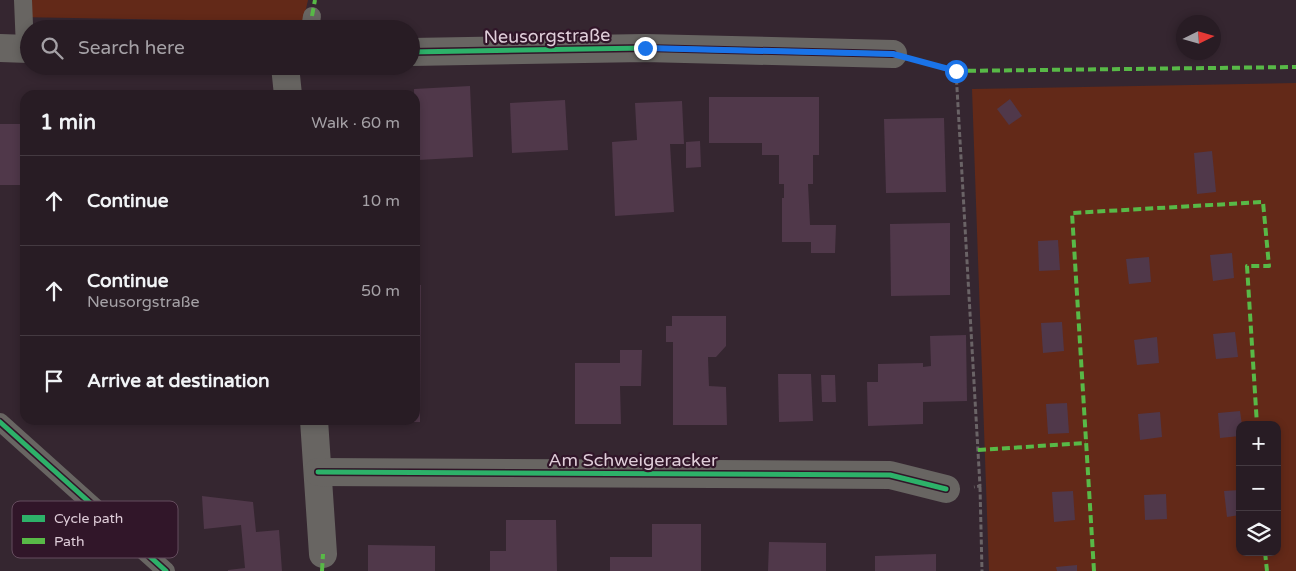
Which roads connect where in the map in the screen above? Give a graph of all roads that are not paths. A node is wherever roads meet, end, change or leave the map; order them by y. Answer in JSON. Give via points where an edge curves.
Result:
{"nodes":[{"id":1,"x":23,"y":0,"type":"edge"},
{"id":2,"x":21,"y":20,"type":"edge"},
{"id":3,"x":20,"y":29,"type":"edge"},
{"id":4,"x":18,"y":48,"type":"edge"},
{"id":5,"x":420,"y":52,"type":"edge"},
{"id":6,"x":893,"y":54,"type":"road end"},
{"id":7,"x":286,"y":75,"type":"edge"},
{"id":8,"x":287,"y":90,"type":"edge"},
{"id":9,"x":0,"y":422,"type":"edge"},
{"id":10,"x":314,"y":425,"type":"edge"},
{"id":11,"x":318,"y":472,"type":"junction"},
{"id":12,"x":946,"y":489,"type":"road end"},
{"id":13,"x":88,"y":501,"type":"edge"},
{"id":14,"x":323,"y":554,"type":"dead end"},
{"id":15,"x":152,"y":558,"type":"edge"},
{"id":16,"x":166,"y":571,"type":"edge"}],
"edges":[{"from":1,"to":2,"type":"lane"},
{"from":3,"to":4,"type":"lane"},
{"from":5,"to":6,"type":"street","name":"Neusorgstraße","via":[[645,48]]},
{"from":7,"to":8,"type":"street"},
{"from":9,"to":13,"type":"lane"},
{"from":10,"to":11,"type":"street"},
{"from":11,"to":12,"type":"street","name":"Am Schweigeracker","via":[[890,475]]},
{"from":11,"to":14,"type":"street"},
{"from":15,"to":16,"type":"lane"}]}
